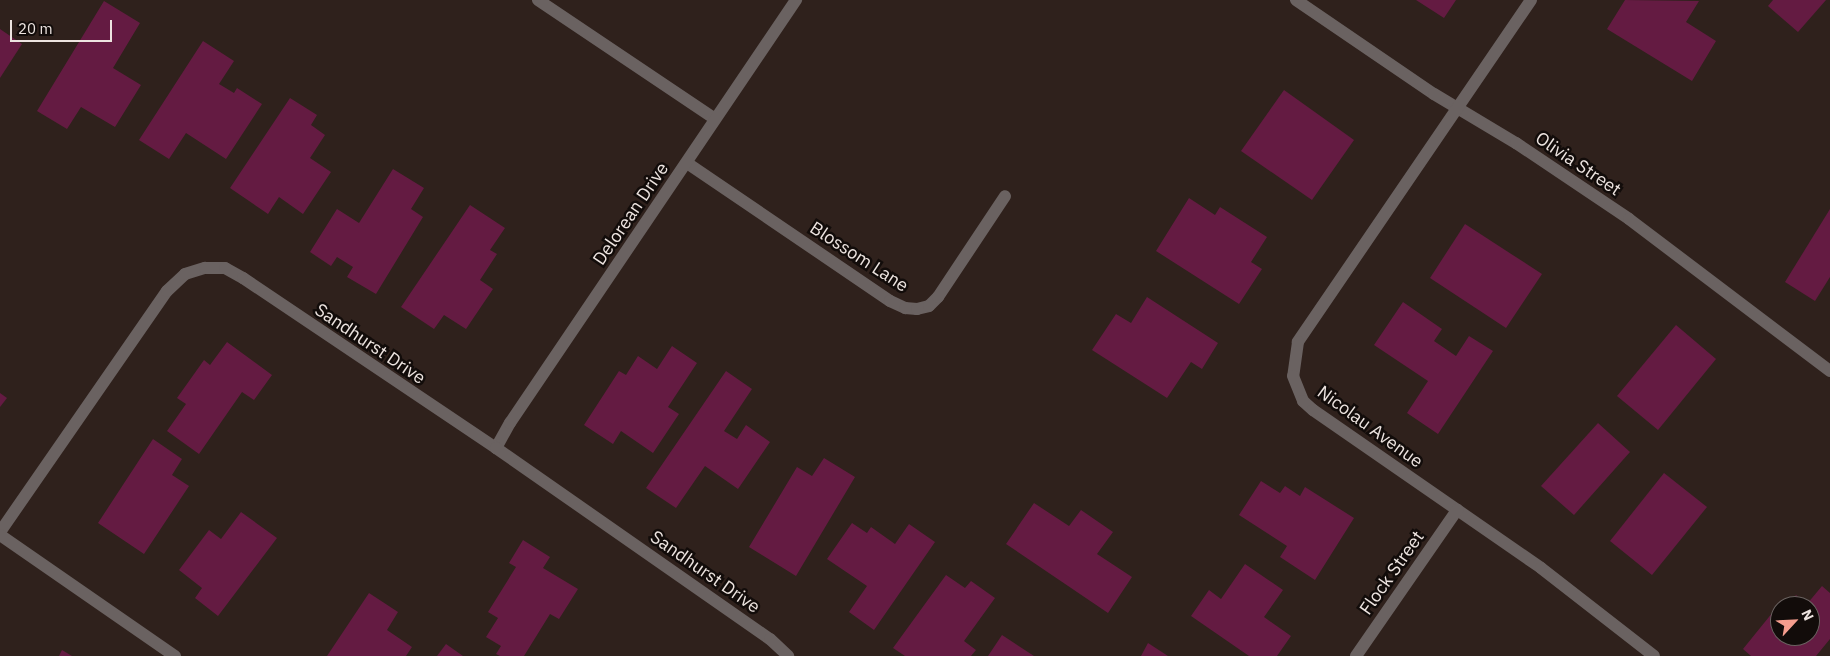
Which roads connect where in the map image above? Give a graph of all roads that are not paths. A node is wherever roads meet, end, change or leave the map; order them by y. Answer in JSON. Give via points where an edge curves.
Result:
{"nodes":[{"id":1,"x":538,"y":0,"type":"edge"},
{"id":2,"x":796,"y":0,"type":"edge"},
{"id":3,"x":1296,"y":0,"type":"edge"},
{"id":4,"x":1531,"y":0,"type":"edge"},
{"id":5,"x":1458,"y":108,"type":"junction"},
{"id":6,"x":715,"y":119,"type":"junction"},
{"id":7,"x":687,"y":163,"type":"junction"},
{"id":8,"x":1005,"y":196,"type":"dead end"},
{"id":9,"x":1830,"y":371,"type":"edge"},
{"id":10,"x":496,"y":448,"type":"junction"},
{"id":11,"x":1457,"y":510,"type":"junction"},
{"id":12,"x":0,"y":534,"type":"edge"},
{"id":13,"x":175,"y":656,"type":"edge"},
{"id":14,"x":788,"y":656,"type":"edge"},
{"id":15,"x":1356,"y":656,"type":"edge"},
{"id":16,"x":1654,"y":656,"type":"edge"}],
"edges":[{"from":1,"to":6,"type":"street"},
{"from":2,"to":6,"type":"street","name":"Delorean Drive"},
{"from":3,"to":5,"type":"street","name":"Olivia Street"},
{"from":4,"to":5,"type":"street","name":"Nicolau Avenue"},
{"from":5,"to":9,"type":"street","name":"Olivia Street","via":[[1629,219]]},
{"from":5,"to":11,"type":"street","name":"Nicolau Avenue","via":[[1298,342],[1293,376],[1303,401],[1313,410]]},
{"from":6,"to":7,"type":"street","name":"Delorean Drive"},
{"from":7,"to":8,"type":"street","name":"Blossom Lane","via":[[904,308],[918,309],[938,298]]},
{"from":7,"to":10,"type":"street","name":"Delorean Drive","via":[[515,414]]},
{"from":10,"to":12,"type":"street","name":"Sandhurst Drive","via":[[243,278],[225,268],[205,268],[185,274],[167,291]]},
{"from":10,"to":14,"type":"street","name":"Sandhurst Drive","via":[[770,639]]},
{"from":11,"to":15,"type":"street","name":"Flock Street"},
{"from":11,"to":16,"type":"street","name":"Nicolau Avenue","via":[[1540,568]]},
{"from":12,"to":13,"type":"street","name":"Sandhurst Drive"}]}
